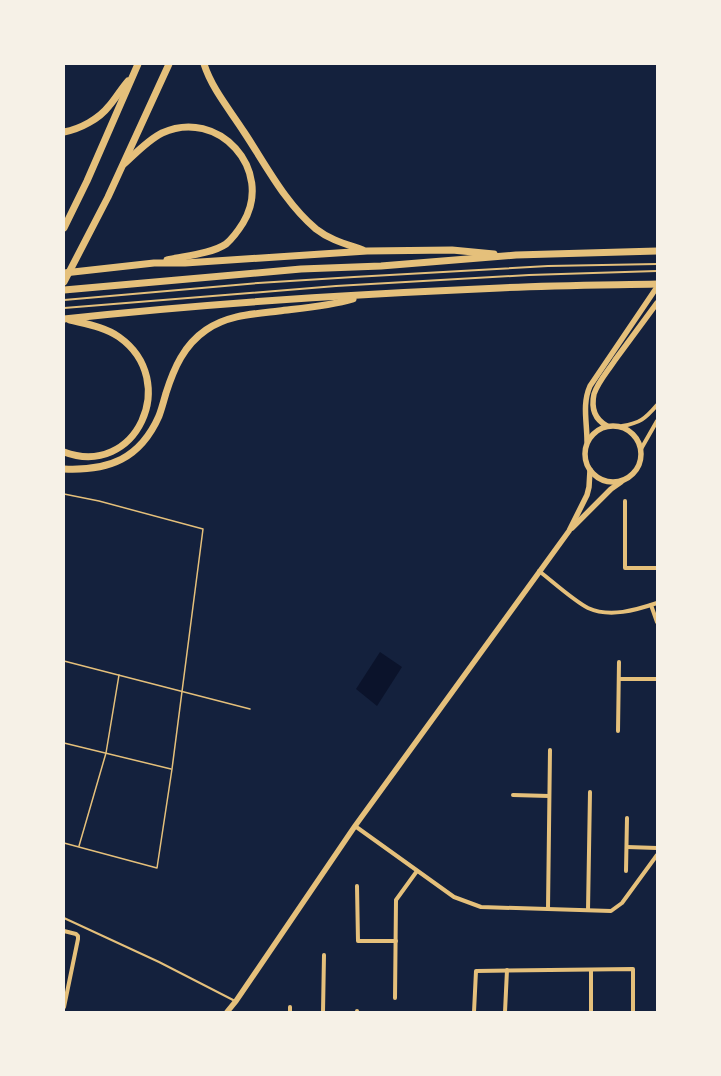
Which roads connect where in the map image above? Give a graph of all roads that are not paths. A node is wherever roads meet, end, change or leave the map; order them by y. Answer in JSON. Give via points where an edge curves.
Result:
{"nodes":[{"id":1,"x":138,"y":64,"type":"edge"},
{"id":2,"x":169,"y":64,"type":"edge"},
{"id":3,"x":204,"y":64,"type":"edge"},
{"id":4,"x":133,"y":75,"type":"junction"},
{"id":5,"x":64,"y":132,"type":"edge"},
{"id":6,"x":124,"y":164,"type":"junction"},
{"id":7,"x":64,"y":228,"type":"edge"},
{"id":8,"x":367,"y":251,"type":"junction"},
{"id":9,"x":653,"y":251,"type":"edge"},
{"id":10,"x":516,"y":256,"type":"junction"},
{"id":11,"x":154,"y":263,"type":"junction"},
{"id":12,"x":657,"y":264,"type":"edge"},
{"id":13,"x":656,"y":271,"type":"edge"},
{"id":14,"x":64,"y":273,"type":"edge"},
{"id":15,"x":64,"y":282,"type":"edge"},
{"id":16,"x":657,"y":285,"type":"edge"},
{"id":17,"x":64,"y":290,"type":"edge"},
{"id":18,"x":369,"y":295,"type":"junction"},
{"id":19,"x":64,"y":300,"type":"edge"},
{"id":20,"x":657,"y":303,"type":"edge"},
{"id":21,"x":64,"y":308,"type":"edge"},
{"id":22,"x":65,"y":318,"type":"edge"},
{"id":23,"x":657,"y":405,"type":"edge"},
{"id":24,"x":657,"y":421,"type":"edge"},
{"id":25,"x":606,"y":426,"type":"junction"},
{"id":26,"x":622,"y":426,"type":"junction"},
{"id":27,"x":587,"y":443,"type":"junction"},
{"id":28,"x":641,"y":449,"type":"junction"},
{"id":29,"x":64,"y":452,"type":"edge"},
{"id":30,"x":64,"y":469,"type":"edge"},
{"id":31,"x":590,"y":470,"type":"junction"},
{"id":32,"x":623,"y":481,"type":"junction"},
{"id":33,"x":625,"y":501,"type":"dead end"},
{"id":34,"x":569,"y":531,"type":"junction"},
{"id":35,"x":657,"y":568,"type":"edge"},
{"id":36,"x":539,"y":571,"type":"junction"},
{"id":37,"x":657,"y":603,"type":"edge"},
{"id":38,"x":652,"y":605,"type":"junction"},
{"id":39,"x":657,"y":622,"type":"edge"},
{"id":40,"x":619,"y":662,"type":"dead end"},
{"id":41,"x":619,"y":679,"type":"junction"},
{"id":42,"x":657,"y":679,"type":"edge"},
{"id":43,"x":618,"y":731,"type":"dead end"},
{"id":44,"x":550,"y":750,"type":"dead end"},
{"id":45,"x":590,"y":792,"type":"dead end"},
{"id":46,"x":513,"y":795,"type":"dead end"},
{"id":47,"x":549,"y":796,"type":"junction"},
{"id":48,"x":628,"y":818,"type":"dead end"},
{"id":49,"x":355,"y":826,"type":"junction"},
{"id":50,"x":627,"y":847,"type":"junction"},
{"id":51,"x":657,"y":848,"type":"edge"},
{"id":52,"x":657,"y":855,"type":"edge"},
{"id":53,"x":417,"y":871,"type":"junction"},
{"id":54,"x":626,"y":871,"type":"dead end"},
{"id":55,"x":357,"y":886,"type":"dead end"},
{"id":56,"x":548,"y":909,"type":"junction"},
{"id":57,"x":588,"y":910,"type":"junction"},
{"id":58,"x":64,"y":918,"type":"edge"},
{"id":59,"x":64,"y":931,"type":"edge"},
{"id":60,"x":396,"y":941,"type":"junction"},
{"id":61,"x":324,"y":954,"type":"dead end"},
{"id":62,"x":507,"y":970,"type":"junction"},
{"id":63,"x":591,"y":970,"type":"junction"},
{"id":64,"x":395,"y":998,"type":"dead end"},
{"id":65,"x":236,"y":1001,"type":"junction"},
{"id":66,"x":64,"y":1007,"type":"edge"},
{"id":67,"x":228,"y":1012,"type":"edge"},
{"id":68,"x":323,"y":1012,"type":"edge"},
{"id":69,"x":474,"y":1012,"type":"edge"},
{"id":70,"x":505,"y":1012,"type":"edge"},
{"id":71,"x":591,"y":1012,"type":"edge"},
{"id":72,"x":633,"y":1012,"type":"edge"}],
"edges":[{"from":1,"to":4,"type":"highway"},
{"from":2,"to":6,"type":"highway"},
{"from":3,"to":8,"type":"highway","via":[[223,101],[297,210],[325,236]]},
{"from":4,"to":5,"type":"highway","via":[[97,117],[77,129]]},
{"from":4,"to":7,"type":"highway"},
{"from":6,"to":11,"type":"highway","via":[[162,133],[194,127],[227,140],[247,163],[252,195],[249,209],[236,234],[217,249]]},
{"from":6,"to":15,"type":"highway"},
{"from":8,"to":10,"type":"highway","via":[[452,250]]},
{"from":8,"to":11,"type":"highway"},
{"from":9,"to":10,"type":"highway"},
{"from":10,"to":17,"type":"highway","via":[[300,270]]},
{"from":11,"to":14,"type":"highway"},
{"from":12,"to":19,"type":"lane","via":[[548,266],[354,277]]},
{"from":13,"to":21,"type":"lane","via":[[529,275],[269,290]]},
{"from":16,"to":18,"type":"highway","via":[[501,288]]},
{"from":16,"to":27,"type":"main road","via":[[590,386],[585,407]]},
{"from":18,"to":22,"type":"highway","via":[[222,304]]},
{"from":18,"to":30,"type":"highway","via":[[336,304],[227,319],[214,325],[197,336],[182,356],[171,378],[159,416],[140,446],[113,464],[91,469]]},
{"from":20,"to":25,"type":"main road","via":[[597,388],[593,410],[596,418]]},
{"from":22,"to":29,"type":"highway","via":[[108,331],[127,343],[143,365],[149,392],[140,425],[123,444],[112,451],[92,456],[77,456]]},
{"from":23,"to":26,"type":"street","via":[[645,418]]},
{"from":24,"to":28,"type":"street"},
{"from":25,"to":26,"type":"main road"},
{"from":25,"to":27,"type":"main road","via":[[594,433]]},
{"from":26,"to":28,"type":"main road","via":[[636,436]]},
{"from":27,"to":31,"type":"main road","via":[[585,455]]},
{"from":28,"to":32,"type":"main road","via":[[642,458],[639,466]]},
{"from":31,"to":32,"type":"main road","via":[[601,480]]},
{"from":31,"to":34,"type":"main road","via":[[587,495]]},
{"from":32,"to":34,"type":"main road","via":[[611,489]]},
{"from":33,"to":35,"type":"street","via":[[625,568]]},
{"from":34,"to":36,"type":"main road"},
{"from":36,"to":38,"type":"street","via":[[588,608],[602,612],[618,612],[633,611]]},
{"from":36,"to":49,"type":"main road"},
{"from":37,"to":38,"type":"street"},
{"from":38,"to":39,"type":"street"},
{"from":40,"to":41,"type":"street"},
{"from":41,"to":42,"type":"street"},
{"from":41,"to":43,"type":"street"},
{"from":44,"to":47,"type":"street"},
{"from":45,"to":57,"type":"street"},
{"from":46,"to":47,"type":"street"},
{"from":47,"to":56,"type":"street"},
{"from":48,"to":50,"type":"street"},
{"from":49,"to":53,"type":"street"},
{"from":49,"to":65,"type":"main road"},
{"from":50,"to":51,"type":"street"},
{"from":50,"to":54,"type":"street"},
{"from":52,"to":57,"type":"street","via":[[622,903],[611,911]]},
{"from":53,"to":56,"type":"street","via":[[454,897],[481,907]]},
{"from":53,"to":60,"type":"street","via":[[396,900]]},
{"from":55,"to":60,"type":"street","via":[[358,941]]},
{"from":56,"to":57,"type":"street"},
{"from":58,"to":65,"type":"lane"},
{"from":59,"to":66,"type":"street","via":[[78,936]]},
{"from":60,"to":64,"type":"street"},
{"from":61,"to":68,"type":"street"},
{"from":62,"to":63,"type":"street"},
{"from":62,"to":69,"type":"street","via":[[476,971]]},
{"from":62,"to":70,"type":"street"},
{"from":63,"to":71,"type":"street"},
{"from":63,"to":72,"type":"street","via":[[634,969]]},
{"from":65,"to":67,"type":"main road"}]}
